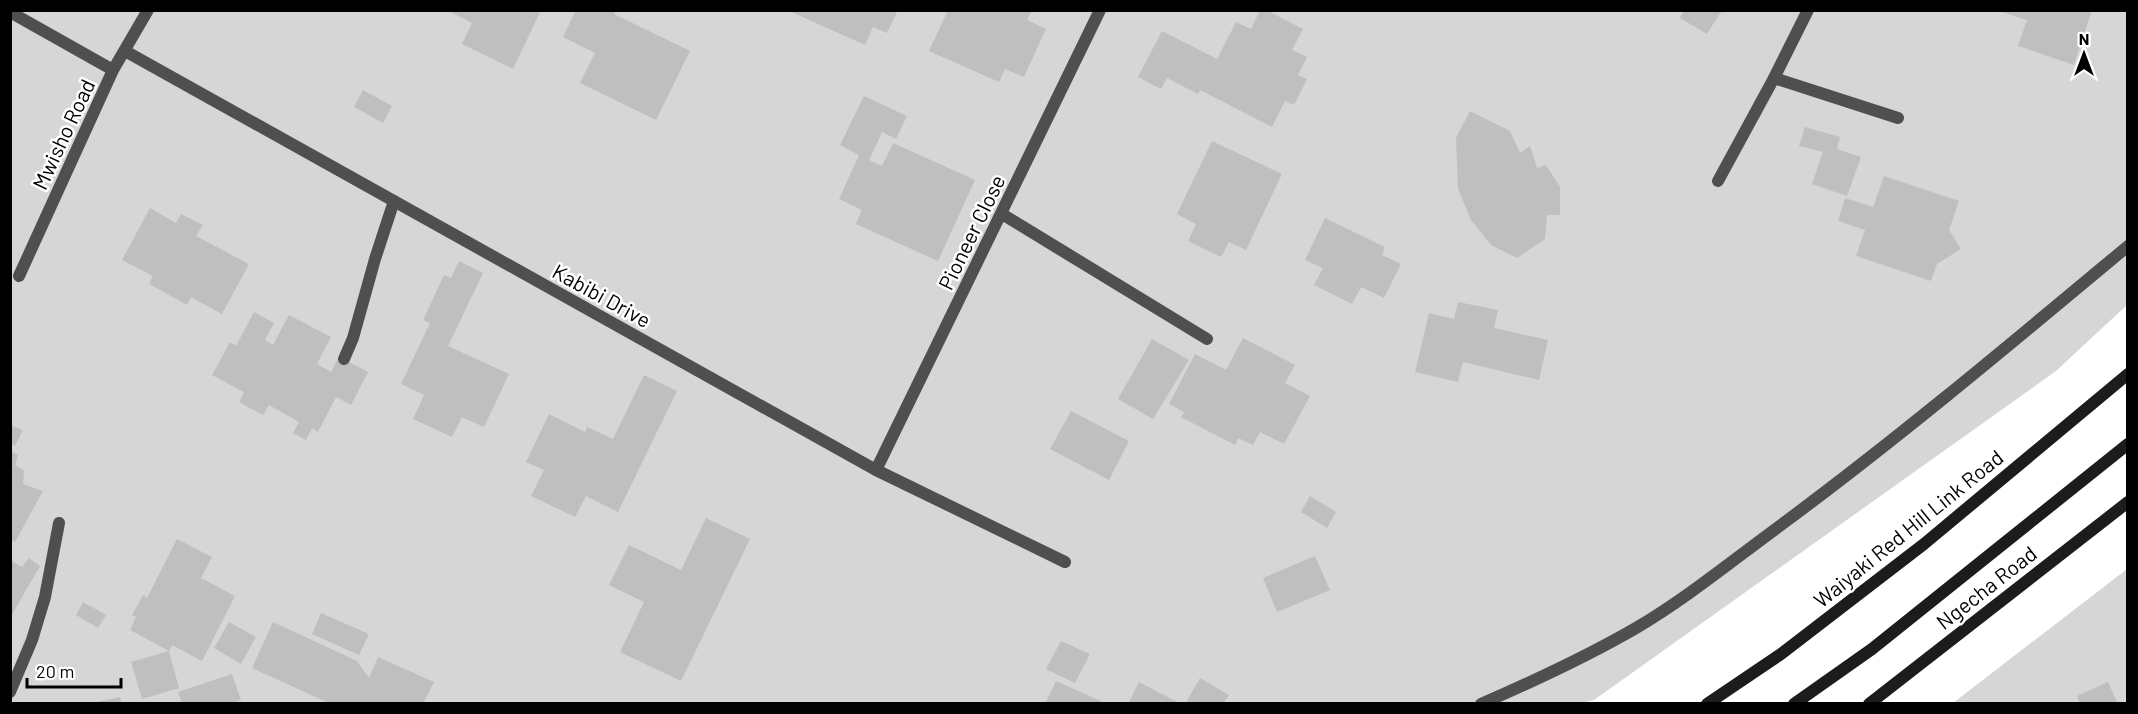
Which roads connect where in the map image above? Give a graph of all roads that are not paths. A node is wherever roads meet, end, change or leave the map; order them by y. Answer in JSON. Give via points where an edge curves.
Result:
{"nodes":[{"id":1,"x":148,"y":10,"type":"edge"},
{"id":2,"x":1100,"y":10,"type":"edge"},
{"id":3,"x":1808,"y":10,"type":"edge"},
{"id":4,"x":10,"y":12,"type":"edge"},
{"id":5,"x":125,"y":51,"type":"junction"},
{"id":6,"x":113,"y":70,"type":"junction"},
{"id":7,"x":1774,"y":78,"type":"junction"},
{"id":8,"x":1898,"y":118,"type":"dead end"},
{"id":9,"x":1718,"y":181,"type":"dead end"},
{"id":10,"x":394,"y":201,"type":"junction"},
{"id":11,"x":1002,"y":214,"type":"junction"},
{"id":12,"x":2127,"y":246,"type":"edge"},
{"id":13,"x":19,"y":276,"type":"dead end"},
{"id":14,"x":1207,"y":339,"type":"dead end"},
{"id":15,"x":344,"y":359,"type":"dead end"},
{"id":16,"x":2127,"y":374,"type":"edge"},
{"id":17,"x":2127,"y":444,"type":"edge"},
{"id":18,"x":876,"y":470,"type":"junction"},
{"id":19,"x":2127,"y":502,"type":"edge"},
{"id":20,"x":59,"y":523,"type":"dead end"},
{"id":21,"x":1065,"y":562,"type":"dead end"},
{"id":22,"x":10,"y":692,"type":"edge"},
{"id":23,"x":1481,"y":704,"type":"edge"},
{"id":24,"x":1707,"y":704,"type":"edge"},
{"id":25,"x":1794,"y":704,"type":"edge"},
{"id":26,"x":1869,"y":704,"type":"edge"}],
"edges":[{"from":1,"to":5,"type":"street","name":"Mwisho Road"},
{"from":2,"to":11,"type":"street","name":"Pioneer Close"},
{"from":3,"to":7,"type":"street"},
{"from":4,"to":6,"type":"street"},
{"from":5,"to":6,"type":"street","name":"Mwisho Road"},
{"from":5,"to":10,"type":"street","name":"Kabibi Drive"},
{"from":6,"to":13,"type":"street","name":"Mwisho Road"},
{"from":7,"to":8,"type":"street"},
{"from":7,"to":9,"type":"street"},
{"from":10,"to":15,"type":"street"},
{"from":10,"to":18,"type":"street","name":"Kabibi Drive"},
{"from":11,"to":14,"type":"street"},
{"from":11,"to":18,"type":"street","name":"Pioneer Close"},
{"from":12,"to":23,"type":"street","via":[[1977,372],[1712,576],[1638,627]]},
{"from":16,"to":24,"type":"main road","name":"Waiyaki Red Hill Link Road","via":[[1924,544],[1781,654]]},
{"from":17,"to":25,"type":"main road","via":[[1872,649]]},
{"from":18,"to":21,"type":"street","name":"Kabibi Drive"},
{"from":19,"to":26,"type":"main road","name":"Ngecha Road"},
{"from":20,"to":22,"type":"street","via":[[45,597]]}]}
